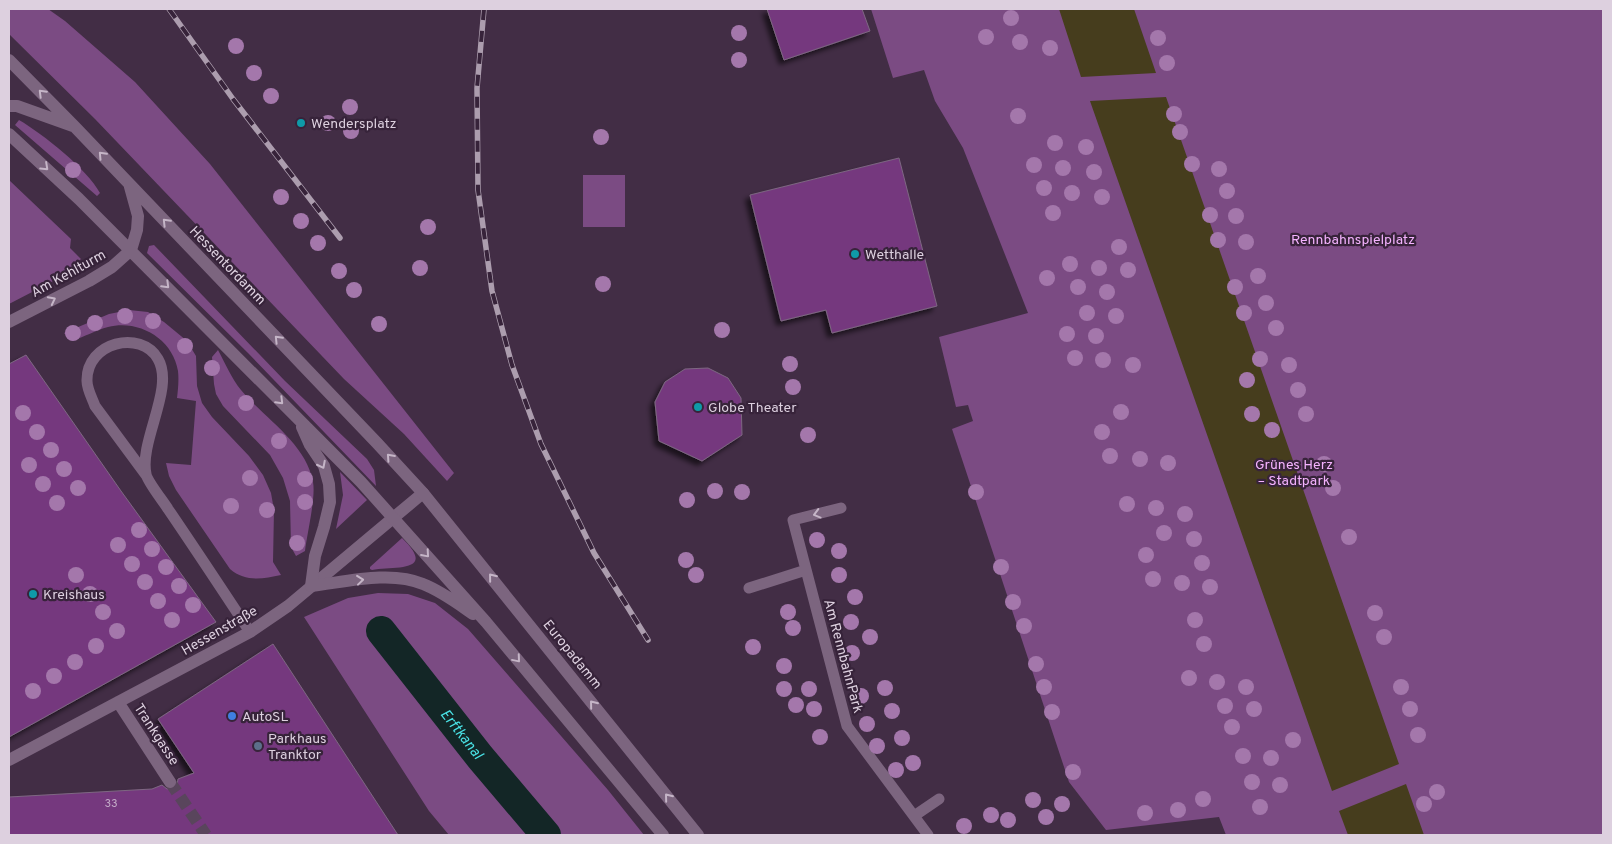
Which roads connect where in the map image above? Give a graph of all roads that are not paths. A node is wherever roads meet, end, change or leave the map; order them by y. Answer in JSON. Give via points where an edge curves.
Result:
{"nodes":[{"id":1,"x":9,"y":60,"type":"edge"},
{"id":2,"x":9,"y":106,"type":"edge"},
{"id":3,"x":76,"y":127,"type":"junction"},
{"id":4,"x":9,"y":134,"type":"edge"},
{"id":5,"x":128,"y":182,"type":"junction"},
{"id":6,"x":131,"y":250,"type":"junction"},
{"id":7,"x":9,"y":322,"type":"edge"},
{"id":8,"x":300,"y":422,"type":"junction"},
{"id":9,"x":146,"y":475,"type":"junction"},
{"id":10,"x":423,"y":493,"type":"junction"},
{"id":11,"x":841,"y":508,"type":"dead end"},
{"id":12,"x":394,"y":518,"type":"junction"},
{"id":13,"x":806,"y":570,"type":"junction"},
{"id":14,"x":311,"y":586,"type":"junction"},
{"id":15,"x":750,"y":588,"type":"dead end"},
{"id":16,"x":486,"y":622,"type":"junction"},
{"id":17,"x":250,"y":632,"type":"junction"},
{"id":18,"x":118,"y":702,"type":"junction"},
{"id":19,"x":9,"y":760,"type":"edge"},
{"id":20,"x":170,"y":782,"type":"tunnel mouth"},
{"id":21,"x":940,"y":799,"type":"dead end"},
{"id":22,"x":914,"y":816,"type":"junction"},
{"id":23,"x":663,"y":835,"type":"edge"},
{"id":24,"x":698,"y":835,"type":"edge"},
{"id":25,"x":928,"y":835,"type":"edge"}],
"edges":[{"from":3,"to":1,"type":"main road","name":"Hessentordamm","one_way":true},
{"from":2,"to":3,"type":"main road","via":[[18,106]]},
{"from":5,"to":3,"type":"main road","name":"Hessentordamm","one_way":true},
{"from":4,"to":6,"type":"main road","one_way":true},
{"from":5,"to":6,"type":"main road","via":[[138,216]]},
{"from":10,"to":5,"type":"main road","name":"Hessentordamm","one_way":true},
{"from":7,"to":6,"type":"main road","name":"Am Kehlturm","one_way":true,"via":[[112,267]]},
{"from":6,"to":8,"type":"main road","one_way":true},
{"from":8,"to":12,"type":"main road"},
{"from":8,"to":14,"type":"main road","one_way":true,"via":[[324,466],[329,484],[330,502],[315,556]]},
{"from":9,"to":9,"type":"lane","via":[[146,456],[163,383],[162,370],[158,358],[150,350],[137,344],[110,345],[99,352],[88,370],[90,394],[95,406]]},
{"from":9,"to":17,"type":"lane"},
{"from":10,"to":12,"type":"main road","name":"Hessenstraße"},
{"from":24,"to":10,"type":"main road","name":"Europadamm","one_way":true},
{"from":11,"to":13,"type":"lane","name":"Am RennbahnPark","one_way":true,"via":[[793,520]]},
{"from":12,"to":14,"type":"main road","name":"Hessenstraße"},
{"from":12,"to":16,"type":"main road","one_way":true},
{"from":13,"to":15,"type":"lane"},
{"from":13,"to":22,"type":"lane","name":"Am RennbahnPark","via":[[847,726]]},
{"from":14,"to":16,"type":"main road","one_way":true,"via":[[402,578],[444,594]]},
{"from":14,"to":17,"type":"main road","name":"Hessenstraße"},
{"from":16,"to":23,"type":"main road","one_way":true},
{"from":17,"to":18,"type":"main road","name":"Hessenstraße"},
{"from":18,"to":19,"type":"main road","name":"Hessenstraße"},
{"from":18,"to":20,"type":"main road","name":"Trankgasse"},
{"from":21,"to":22,"type":"lane"},
{"from":22,"to":25,"type":"lane","name":"Am RennbahnPark"}]}
